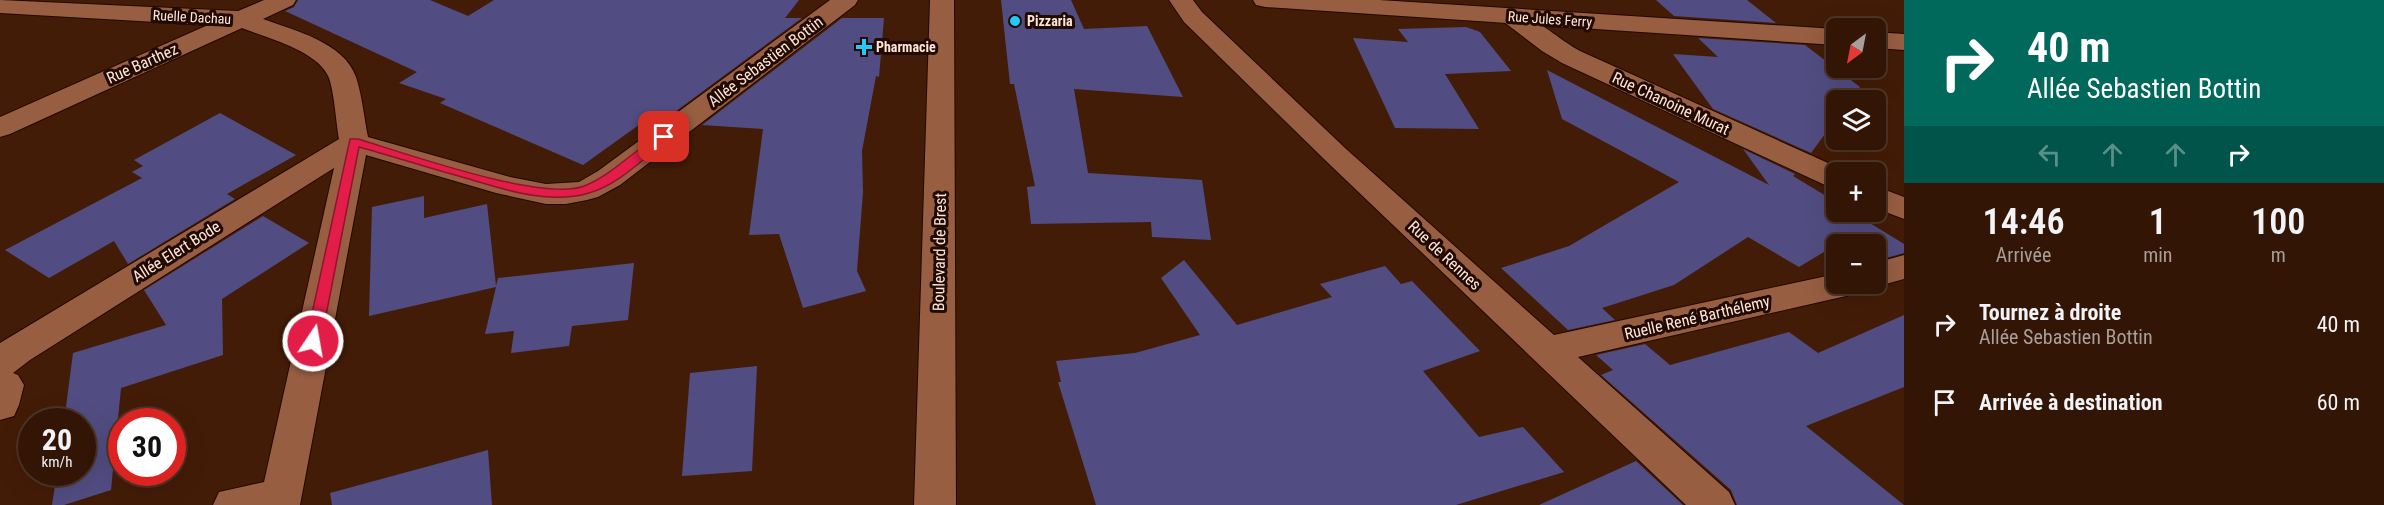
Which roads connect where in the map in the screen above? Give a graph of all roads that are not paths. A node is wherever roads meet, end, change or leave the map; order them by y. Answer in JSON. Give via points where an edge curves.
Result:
{"nodes":[{"id":1,"x":284,"y":0,"type":"edge"},
{"id":2,"x":846,"y":0,"type":"edge"},
{"id":3,"x":942,"y":0,"type":"edge"},
{"id":4,"x":1181,"y":0,"type":"edge"},
{"id":5,"x":1264,"y":0,"type":"edge"},
{"id":6,"x":0,"y":6,"type":"edge"},
{"id":7,"x":1513,"y":17,"type":"junction"},
{"id":8,"x":240,"y":19,"type":"junction"},
{"id":9,"x":1826,"y":36,"type":"edge"},
{"id":10,"x":1886,"y":41,"type":"edge"},
{"id":11,"x":1904,"y":42,"type":"edge"},
{"id":12,"x":0,"y":128,"type":"edge"},
{"id":13,"x":354,"y":142,"type":"junction"},
{"id":14,"x":1826,"y":173,"type":"edge"},
{"id":15,"x":1886,"y":201,"type":"edge"},
{"id":16,"x":1904,"y":209,"type":"edge"},
{"id":17,"x":1904,"y":267,"type":"edge"},
{"id":18,"x":1886,"y":272,"type":"edge"},
{"id":19,"x":1826,"y":288,"type":"edge"},
{"id":20,"x":1547,"y":350,"type":"junction"},
{"id":21,"x":0,"y":363,"type":"edge"},
{"id":22,"x":0,"y":383,"type":"edge"},
{"id":23,"x":0,"y":405,"type":"edge"},
{"id":24,"x":280,"y":500,"type":"edge"},
{"id":25,"x":234,"y":505,"type":"edge"},
{"id":26,"x":935,"y":505,"type":"edge"},
{"id":27,"x":1714,"y":505,"type":"edge"}],
"edges":[{"from":1,"to":8,"type":"street","name":"Rue Barthez"},
{"from":2,"to":13,"type":"street","name":"Allée Sebastien Bottin","via":[[609,178],[587,190],[546,194],[526,190]]},
{"from":3,"to":26,"type":"street","name":"Boulevard de Brest"},
{"from":4,"to":20,"type":"street","name":"Rue de Rennes","via":[[1193,17],[1326,146]]},
{"from":5,"to":7,"type":"street","name":"Rue Jules Ferry"},
{"from":6,"to":8,"type":"street","name":"Ruelle Dachau"},
{"from":7,"to":9,"type":"street","name":"Rue Jules Ferry"},
{"from":7,"to":14,"type":"street","name":"Rue Chanoine Murat","via":[[1571,57]]},
{"from":8,"to":12,"type":"street","name":"Rue Barthez"},
{"from":8,"to":13,"type":"street","via":[[297,40],[328,57],[342,75]]},
{"from":10,"to":11,"type":"street"},
{"from":13,"to":21,"type":"street","name":"Allée Elert Bode"},
{"from":13,"to":24,"type":"street"},
{"from":15,"to":16,"type":"street"},
{"from":17,"to":18,"type":"street"},
{"from":19,"to":20,"type":"street","name":"Ruelle René Barthélemy"},
{"from":20,"to":27,"type":"street","name":"Rue de Rennes"},
{"from":22,"to":23,"type":"street","via":[[5,385]]},
{"from":24,"to":25,"type":"street"}]}
